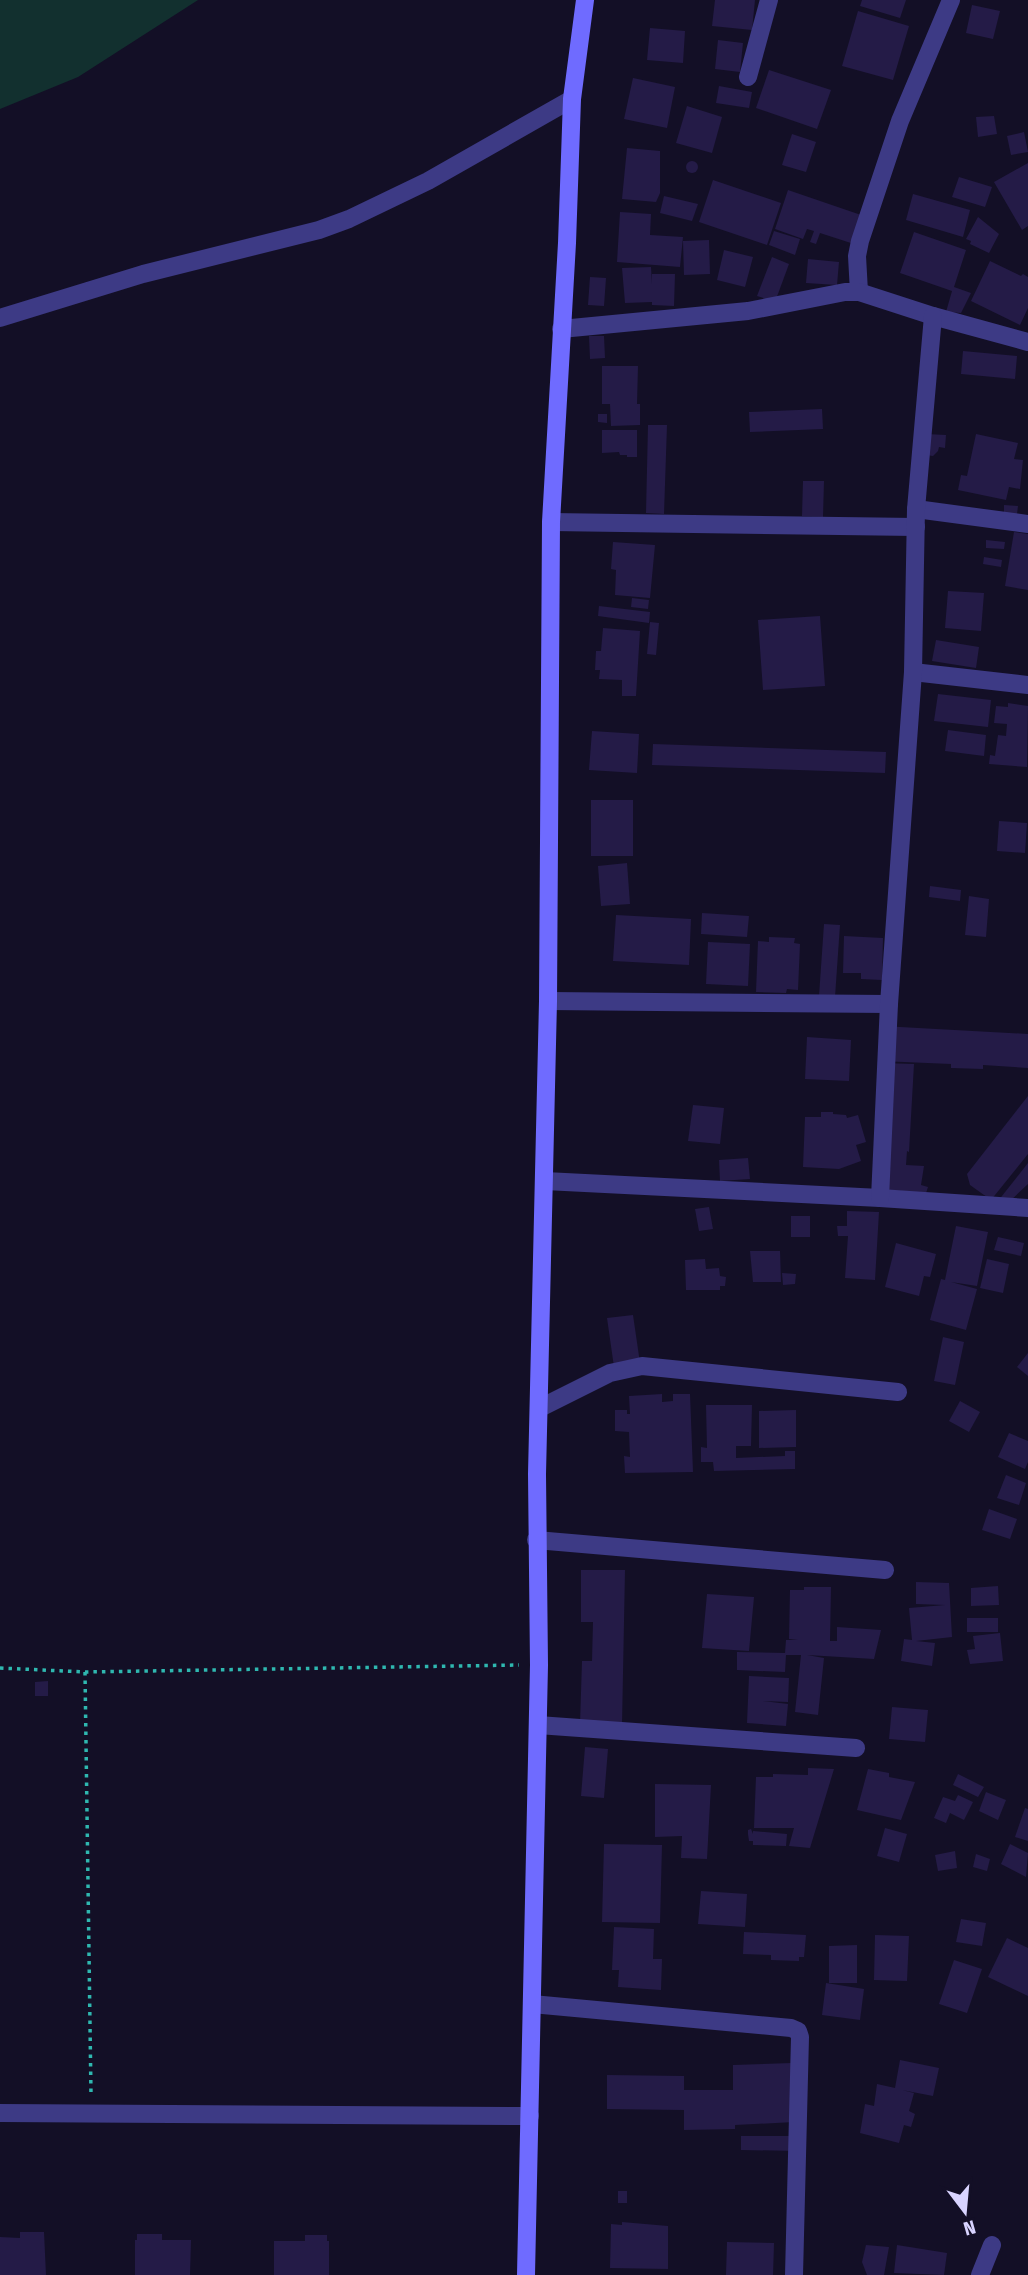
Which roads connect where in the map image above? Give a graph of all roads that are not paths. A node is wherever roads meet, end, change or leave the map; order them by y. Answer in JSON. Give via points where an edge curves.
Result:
{"nodes":[{"id":1,"x":585,"y":0,"type":"edge"},
{"id":2,"x":769,"y":0,"type":"edge"},
{"id":3,"x":951,"y":0,"type":"edge"},
{"id":4,"x":748,"y":77,"type":"dead end"},
{"id":5,"x":572,"y":99,"type":"junction"},
{"id":6,"x":859,"y":292,"type":"junction"},
{"id":7,"x":933,"y":316,"type":"junction"},
{"id":8,"x":0,"y":318,"type":"edge"},
{"id":9,"x":561,"y":329,"type":"junction"},
{"id":10,"x":1028,"y":342,"type":"edge"},
{"id":11,"x":916,"y":518,"type":"junction"},
{"id":12,"x":551,"y":522,"type":"junction"},
{"id":13,"x":1028,"y":524,"type":"edge"},
{"id":14,"x":913,"y":672,"type":"junction"},
{"id":15,"x":1028,"y":685,"type":"edge"},
{"id":16,"x":548,"y":1001,"type":"junction"},
{"id":17,"x":889,"y":1004,"type":"junction"},
{"id":18,"x":545,"y":1181,"type":"junction"},
{"id":19,"x":880,"y":1198,"type":"junction"},
{"id":20,"x":1028,"y":1208,"type":"edge"},
{"id":21,"x":898,"y":1392,"type":"dead end"},
{"id":22,"x":540,"y":1408,"type":"junction"},
{"id":23,"x":536,"y":1540,"type":"junction"},
{"id":24,"x":885,"y":1570,"type":"dead end"},
{"id":25,"x":538,"y":1725,"type":"junction"},
{"id":26,"x":856,"y":1748,"type":"dead end"},
{"id":27,"x":532,"y":2004,"type":"junction"},
{"id":28,"x":0,"y":2113,"type":"edge"},
{"id":29,"x":530,"y":2116,"type":"junction"},
{"id":30,"x":992,"y":2245,"type":"dead end"},
{"id":31,"x":526,"y":2275,"type":"edge"},
{"id":32,"x":794,"y":2275,"type":"edge"},
{"id":33,"x":980,"y":2275,"type":"edge"}],
"edges":[{"from":1,"to":5,"type":"main road"},
{"from":2,"to":4,"type":"street"},
{"from":3,"to":6,"type":"street","via":[[900,121],[860,241]]},
{"from":5,"to":8,"type":"street","via":[[428,181],[349,219]]},
{"from":5,"to":9,"type":"main road"},
{"from":6,"to":7,"type":"street"},
{"from":6,"to":9,"type":"street","via":[[748,310]]},
{"from":7,"to":10,"type":"street"},
{"from":7,"to":11,"type":"street"},
{"from":9,"to":12,"type":"main road"},
{"from":11,"to":12,"type":"street"},
{"from":11,"to":13,"type":"street"},
{"from":11,"to":14,"type":"street"},
{"from":12,"to":16,"type":"main road"},
{"from":14,"to":15,"type":"street"},
{"from":14,"to":17,"type":"street"},
{"from":16,"to":17,"type":"street"},
{"from":16,"to":18,"type":"main road"},
{"from":17,"to":19,"type":"street"},
{"from":18,"to":19,"type":"street"},
{"from":18,"to":22,"type":"main road"},
{"from":19,"to":20,"type":"street"},
{"from":21,"to":22,"type":"street","via":[[642,1366],[610,1373]]},
{"from":22,"to":23,"type":"main road"},
{"from":23,"to":24,"type":"street"},
{"from":23,"to":25,"type":"main road"},
{"from":25,"to":26,"type":"street"},
{"from":25,"to":27,"type":"main road"},
{"from":27,"to":29,"type":"main road"},
{"from":27,"to":32,"type":"street","via":[[798,2031]]},
{"from":28,"to":29,"type":"street"},
{"from":29,"to":31,"type":"main road"},
{"from":30,"to":33,"type":"street"}]}
